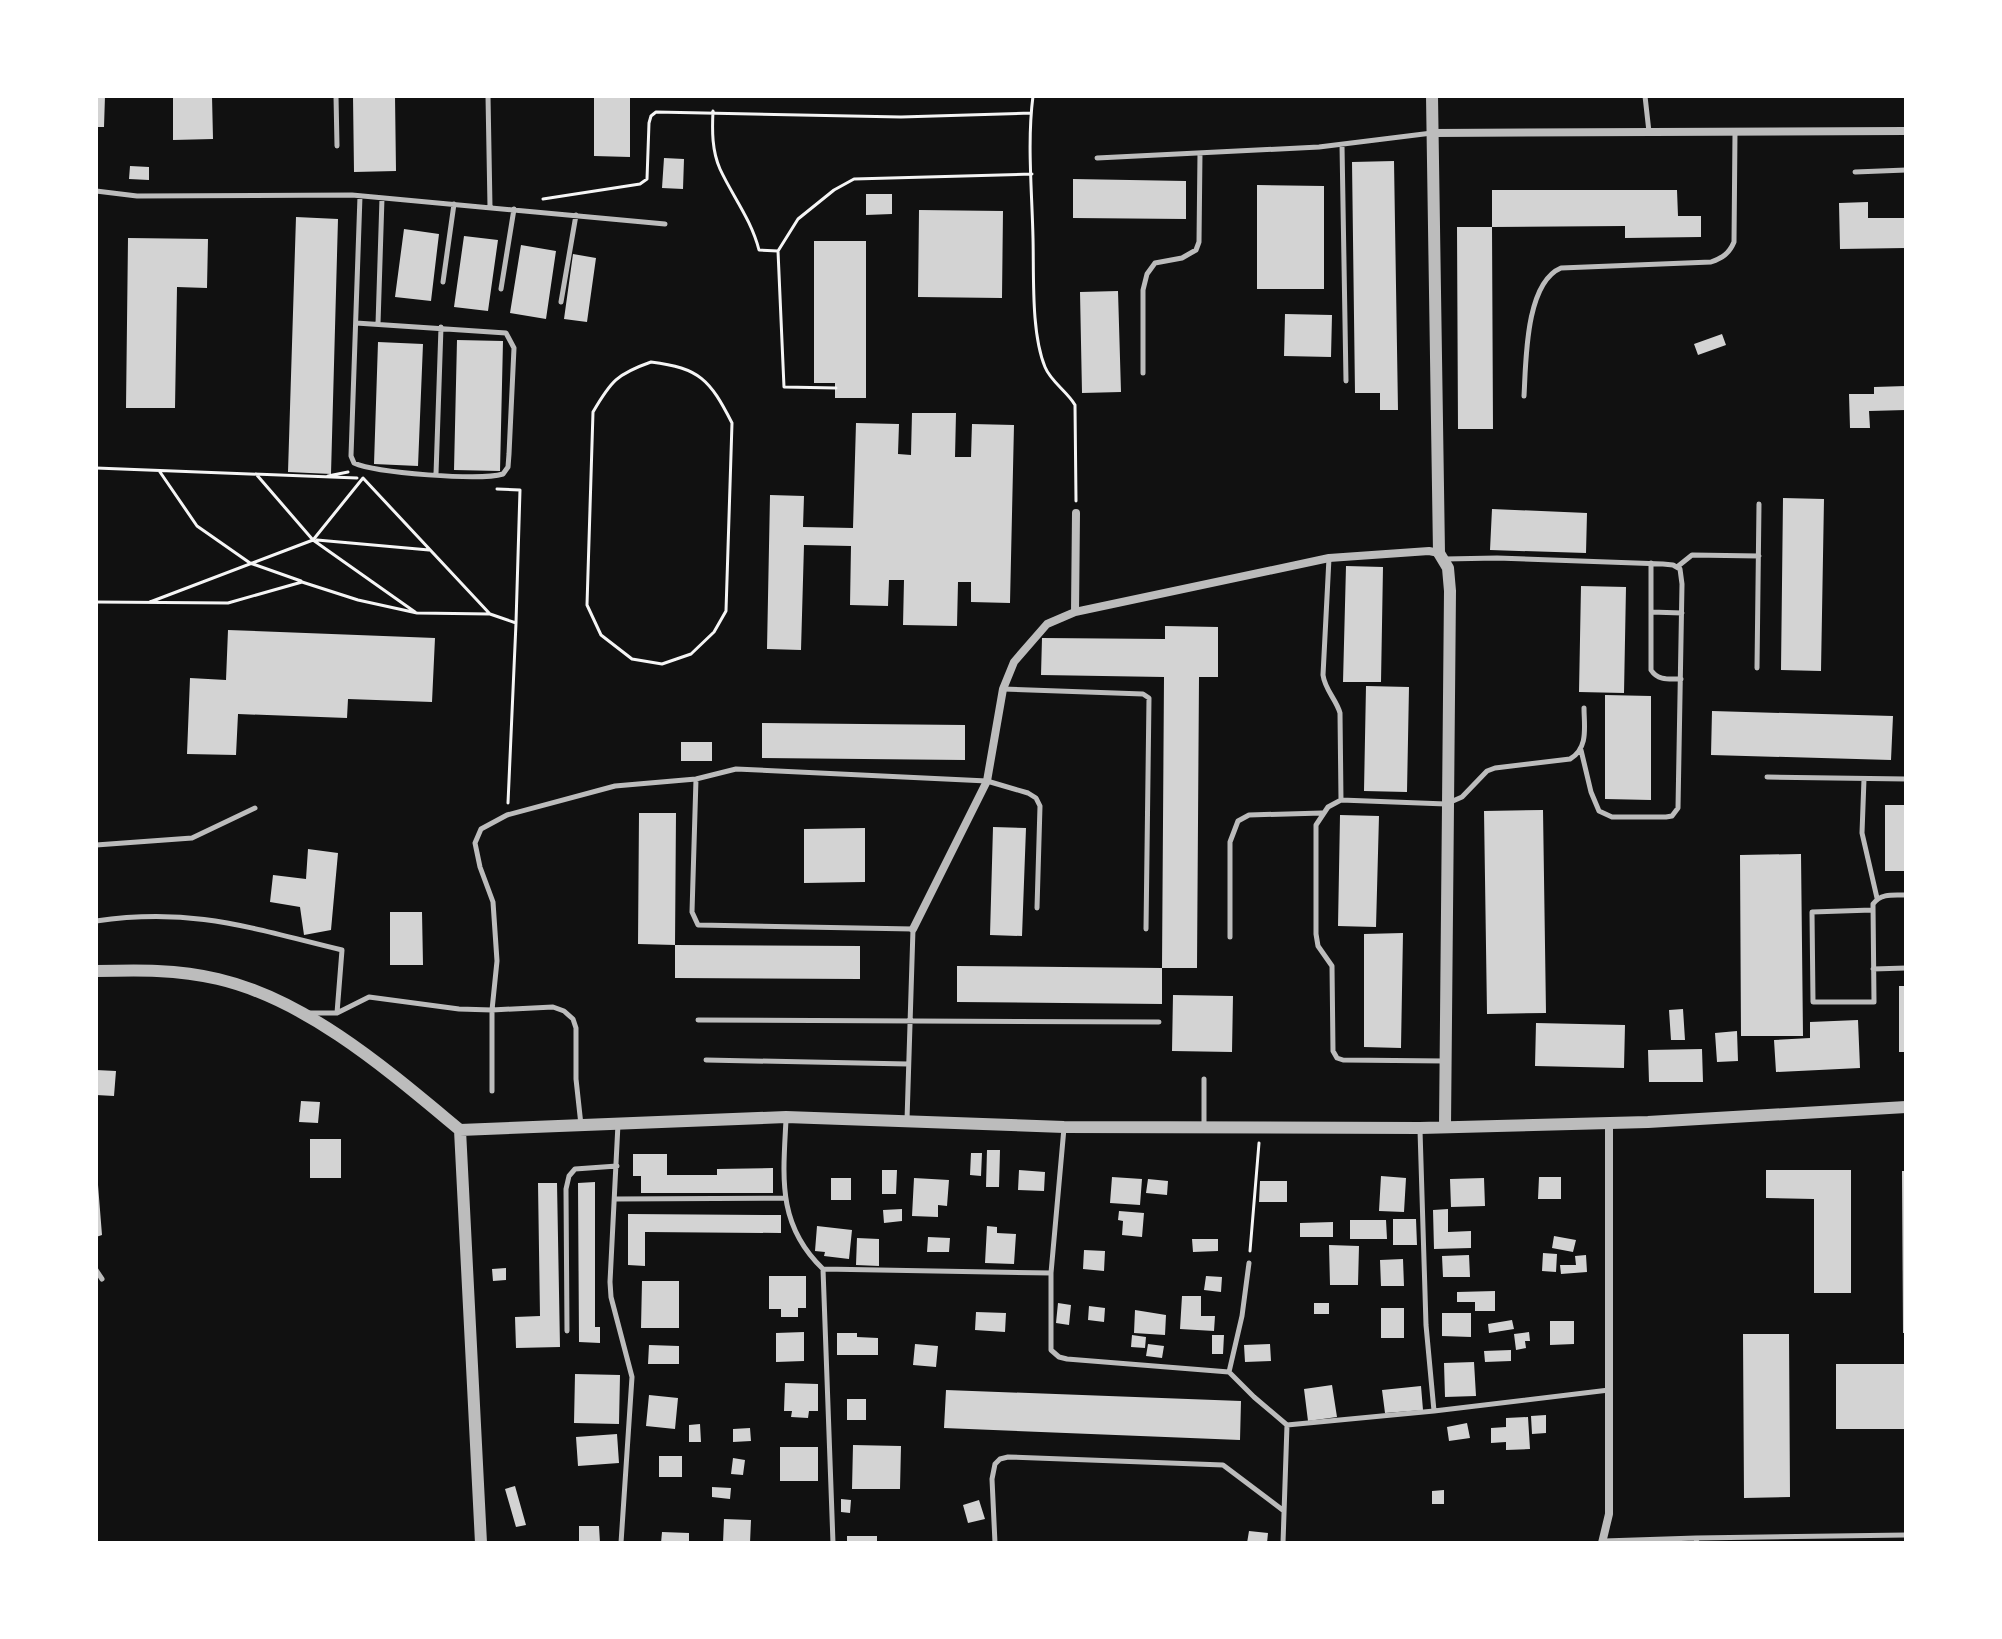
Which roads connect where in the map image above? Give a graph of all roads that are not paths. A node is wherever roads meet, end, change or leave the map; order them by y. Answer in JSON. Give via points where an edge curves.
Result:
{"nodes":[{"id":1,"x":336,"y":96,"type":"edge"},
{"id":2,"x":488,"y":96,"type":"edge"},
{"id":3,"x":1432,"y":96,"type":"edge"},
{"id":4,"x":1645,"y":96,"type":"edge"},
{"id":5,"x":1906,"y":131,"type":"edge"},
{"id":6,"x":1649,"y":132,"type":"junction"},
{"id":7,"x":1735,"y":132,"type":"junction"},
{"id":8,"x":1433,"y":133,"type":"junction"},
{"id":9,"x":1342,"y":145,"type":"junction"},
{"id":10,"x":337,"y":146,"type":"dead end"},
{"id":11,"x":1200,"y":153,"type":"junction"},
{"id":12,"x":1097,"y":158,"type":"dead end"},
{"id":13,"x":1906,"y":170,"type":"edge"},
{"id":14,"x":1855,"y":172,"type":"dead end"},
{"id":15,"x":96,"y":191,"type":"edge"},
{"id":16,"x":360,"y":196,"type":"junction"},
{"id":17,"x":382,"y":198,"type":"junction"},
{"id":18,"x":454,"y":204,"type":"junction"},
{"id":19,"x":490,"y":207,"type":"junction"},
{"id":20,"x":514,"y":209,"type":"junction"},
{"id":21,"x":576,"y":215,"type":"junction"},
{"id":22,"x":665,"y":224,"type":"dead end"},
{"id":23,"x":443,"y":282,"type":"dead end"},
{"id":24,"x":501,"y":289,"type":"dead end"},
{"id":25,"x":561,"y":302,"type":"dead end"},
{"id":26,"x":356,"y":323,"type":"junction"},
{"id":27,"x":378,"y":324,"type":"junction"},
{"id":28,"x":441,"y":327,"type":"junction"},
{"id":29,"x":1143,"y":373,"type":"dead end"},
{"id":30,"x":1346,"y":381,"type":"dead end"},
{"id":31,"x":1524,"y":396,"type":"dead end"},
{"id":32,"x":436,"y":474,"type":"junction"},
{"id":33,"x":1759,"y":504,"type":"dead end"},
{"id":34,"x":1076,"y":513,"type":"road end"},
{"id":35,"x":1442,"y":556,"type":"junction"},
{"id":36,"x":1759,"y":556,"type":"junction"},
{"id":37,"x":1329,"y":558,"type":"junction"},
{"id":38,"x":1651,"y":563,"type":"junction"},
{"id":39,"x":1677,"y":567,"type":"junction"},
{"id":40,"x":1075,"y":612,"type":"junction"},
{"id":41,"x":1650,"y":612,"type":"junction"},
{"id":42,"x":1682,"y":613,"type":"junction"},
{"id":43,"x":1757,"y":668,"type":"dead end"},
{"id":44,"x":1681,"y":679,"type":"junction"},
{"id":45,"x":1003,"y":689,"type":"junction"},
{"id":46,"x":1584,"y":708,"type":"dead end"},
{"id":47,"x":1581,"y":749,"type":"junction"},
{"id":48,"x":1767,"y":777,"type":"dead end"},
{"id":49,"x":696,"y":779,"type":"junction"},
{"id":50,"x":1864,"y":779,"type":"junction"},
{"id":51,"x":1906,"y":779,"type":"edge"},
{"id":52,"x":987,"y":781,"type":"junction"},
{"id":53,"x":1341,"y":800,"type":"junction"},
{"id":54,"x":1446,"y":804,"type":"junction"},
{"id":55,"x":255,"y":808,"type":"dead end"},
{"id":56,"x":1322,"y":813,"type":"junction"},
{"id":57,"x":96,"y":845,"type":"edge"},
{"id":58,"x":1906,"y":895,"type":"edge"},
{"id":59,"x":1877,"y":898,"type":"junction"},
{"id":60,"x":1037,"y":908,"type":"dead end"},
{"id":61,"x":1872,"y":910,"type":"junction"},
{"id":62,"x":96,"y":921,"type":"edge"},
{"id":63,"x":913,"y":929,"type":"junction"},
{"id":64,"x":1146,"y":929,"type":"dead end"},
{"id":65,"x":1230,"y":937,"type":"dead end"},
{"id":66,"x":1906,"y":968,"type":"edge"},
{"id":67,"x":1873,"y":969,"type":"junction"},
{"id":68,"x":96,"y":971,"type":"edge"},
{"id":69,"x":492,"y":1010,"type":"junction"},
{"id":70,"x":304,"y":1013,"type":"junction"},
{"id":71,"x":337,"y":1013,"type":"junction"},
{"id":72,"x":698,"y":1020,"type":"dead end"},
{"id":73,"x":910,"y":1022,"type":"junction"},
{"id":74,"x":1159,"y":1022,"type":"dead end"},
{"id":75,"x":706,"y":1060,"type":"dead end"},
{"id":76,"x":1446,"y":1061,"type":"junction"},
{"id":77,"x":908,"y":1064,"type":"junction"},
{"id":78,"x":1204,"y":1079,"type":"dead end"},
{"id":79,"x":492,"y":1091,"type":"dead end"},
{"id":80,"x":1906,"y":1107,"type":"edge"},
{"id":81,"x":786,"y":1117,"type":"junction"},
{"id":82,"x":907,"y":1121,"type":"junction"},
{"id":83,"x":1609,"y":1123,"type":"junction"},
{"id":84,"x":618,"y":1124,"type":"junction"},
{"id":85,"x":581,"y":1126,"type":"junction"},
{"id":86,"x":1445,"y":1126,"type":"junction"},
{"id":87,"x":1064,"y":1127,"type":"junction"},
{"id":88,"x":1420,"y":1128,"type":"junction"},
{"id":89,"x":1204,"y":1129,"type":"junction"},
{"id":90,"x":460,"y":1130,"type":"junction"},
{"id":91,"x":617,"y":1166,"type":"junction"},
{"id":92,"x":786,"y":1198,"type":"junction"},
{"id":93,"x":616,"y":1199,"type":"junction"},
{"id":94,"x":1249,"y":1263,"type":"road end"},
{"id":95,"x":823,"y":1269,"type":"junction"},
{"id":96,"x":96,"y":1270,"type":"edge"},
{"id":97,"x":1051,"y":1273,"type":"junction"},
{"id":98,"x":102,"y":1279,"type":"dead end"},
{"id":99,"x":567,"y":1331,"type":"dead end"},
{"id":100,"x":1229,"y":1372,"type":"junction"},
{"id":101,"x":1610,"y":1390,"type":"junction"},
{"id":102,"x":1434,"y":1411,"type":"junction"},
{"id":103,"x":1287,"y":1425,"type":"junction"},
{"id":104,"x":1284,"y":1511,"type":"junction"},
{"id":105,"x":1906,"y":1535,"type":"edge"},
{"id":106,"x":1697,"y":1541,"type":"edge"},
{"id":107,"x":1603,"y":1542,"type":"edge"},
{"id":108,"x":481,"y":1543,"type":"edge"},
{"id":109,"x":621,"y":1543,"type":"edge"},
{"id":110,"x":833,"y":1543,"type":"edge"},
{"id":111,"x":995,"y":1543,"type":"edge"},
{"id":112,"x":1283,"y":1543,"type":"edge"}],
"edges":[{"from":1,"to":10,"type":"lane"},
{"from":2,"to":19,"type":"lane"},
{"from":3,"to":8,"type":"street"},
{"from":4,"to":6,"type":"lane"},
{"from":5,"to":7,"type":"street"},
{"from":6,"to":7,"type":"street"},
{"from":6,"to":8,"type":"street"},
{"from":7,"to":31,"type":"lane","via":[[1731,250],[1711,262],[1554,271],[1531,320]]},
{"from":8,"to":9,"type":"lane"},
{"from":8,"to":35,"type":"street"},
{"from":9,"to":11,"type":"lane"},
{"from":9,"to":30,"type":"lane"},
{"from":11,"to":12,"type":"lane"},
{"from":11,"to":29,"type":"lane","via":[[1199,242],[1182,258],[1155,263],[1145,282]]},
{"from":13,"to":14,"type":"lane"},
{"from":15,"to":16,"type":"lane","via":[[137,196]]},
{"from":16,"to":17,"type":"lane"},
{"from":16,"to":26,"type":"lane"},
{"from":17,"to":18,"type":"lane"},
{"from":17,"to":27,"type":"lane"},
{"from":18,"to":19,"type":"lane"},
{"from":18,"to":23,"type":"lane"},
{"from":19,"to":20,"type":"lane"},
{"from":20,"to":21,"type":"lane"},
{"from":20,"to":24,"type":"lane"},
{"from":21,"to":22,"type":"lane"},
{"from":21,"to":25,"type":"lane"},
{"from":26,"to":27,"type":"lane"},
{"from":26,"to":32,"type":"lane","via":[[354,463],[367,469]]},
{"from":27,"to":28,"type":"lane"},
{"from":28,"to":32,"type":"lane"},
{"from":28,"to":32,"type":"lane","via":[[506,333],[514,348],[508,467],[495,476]]},
{"from":33,"to":36,"type":"lane"},
{"from":34,"to":40,"type":"street"},
{"from":35,"to":37,"type":"street","via":[[1429,551]]},
{"from":35,"to":38,"type":"lane"},
{"from":35,"to":54,"type":"street","via":[[1450,591]]},
{"from":36,"to":39,"type":"lane","via":[[1692,555]]},
{"from":36,"to":43,"type":"lane"},
{"from":37,"to":40,"type":"street"},
{"from":37,"to":53,"type":"lane","via":[[1323,675],[1340,713]]},
{"from":38,"to":39,"type":"lane"},
{"from":38,"to":41,"type":"lane"},
{"from":39,"to":42,"type":"lane"},
{"from":40,"to":45,"type":"street","via":[[1047,624],[1014,662]]},
{"from":41,"to":42,"type":"lane"},
{"from":41,"to":44,"type":"lane","via":[[1651,670],[1662,679]]},
{"from":42,"to":44,"type":"lane"},
{"from":44,"to":47,"type":"lane","via":[[1680,798],[1672,816],[1612,817],[1599,811]]},
{"from":45,"to":52,"type":"street"},
{"from":45,"to":64,"type":"lane","via":[[1149,698]]},
{"from":46,"to":47,"type":"lane"},
{"from":47,"to":54,"type":"lane","via":[[1563,761],[1487,771],[1469,791]]},
{"from":48,"to":50,"type":"lane"},
{"from":49,"to":52,"type":"lane","via":[[736,769]]},
{"from":49,"to":63,"type":"lane","via":[[692,912],[698,925]]},
{"from":49,"to":69,"type":"lane","via":[[615,786],[507,815],[481,829],[475,843],[493,902],[497,961]]},
{"from":50,"to":51,"type":"lane"},
{"from":50,"to":59,"type":"lane","via":[[1862,833]]},
{"from":52,"to":60,"type":"lane","via":[[1028,793],[1040,806]]},
{"from":52,"to":63,"type":"street"},
{"from":53,"to":54,"type":"lane"},
{"from":53,"to":56,"type":"lane"},
{"from":54,"to":76,"type":"street"},
{"from":55,"to":57,"type":"lane","via":[[192,838]]},
{"from":56,"to":65,"type":"lane","via":[[1249,815],[1238,821],[1230,842]]},
{"from":56,"to":76,"type":"lane","via":[[1316,825],[1316,934],[1332,966],[1333,1051],[1343,1060]]},
{"from":58,"to":59,"type":"lane"},
{"from":59,"to":61,"type":"lane"},
{"from":61,"to":67,"type":"lane"},
{"from":61,"to":67,"type":"lane","via":[[1812,912],[1813,1002],[1874,1002]]},
{"from":62,"to":71,"type":"lane","via":[[141,915],[210,918],[342,950]]},
{"from":63,"to":73,"type":"lane"},
{"from":66,"to":67,"type":"lane"},
{"from":68,"to":70,"type":"street","via":[[158,970],[218,979]]},
{"from":69,"to":71,"type":"lane","via":[[369,997]]},
{"from":69,"to":79,"type":"lane"},
{"from":69,"to":85,"type":"lane","via":[[553,1007],[573,1019]]},
{"from":70,"to":71,"type":"lane"},
{"from":70,"to":90,"type":"street"},
{"from":72,"to":73,"type":"lane"},
{"from":73,"to":74,"type":"lane"},
{"from":73,"to":77,"type":"lane"},
{"from":75,"to":77,"type":"lane"},
{"from":76,"to":86,"type":"street"},
{"from":77,"to":82,"type":"lane"},
{"from":78,"to":89,"type":"lane"},
{"from":80,"to":83,"type":"street"},
{"from":81,"to":82,"type":"street"},
{"from":81,"to":84,"type":"street"},
{"from":81,"to":92,"type":"lane"},
{"from":82,"to":87,"type":"street"},
{"from":83,"to":86,"type":"street"},
{"from":83,"to":101,"type":"street"},
{"from":84,"to":85,"type":"street"},
{"from":84,"to":91,"type":"lane"},
{"from":85,"to":90,"type":"street"},
{"from":86,"to":88,"type":"street"},
{"from":87,"to":89,"type":"street"},
{"from":87,"to":97,"type":"lane"},
{"from":88,"to":89,"type":"street"},
{"from":88,"to":102,"type":"lane"},
{"from":90,"to":108,"type":"street"},
{"from":91,"to":93,"type":"lane"},
{"from":91,"to":99,"type":"lane","via":[[575,1169],[567,1182]]},
{"from":92,"to":93,"type":"lane"},
{"from":92,"to":95,"type":"lane","via":[[797,1239]]},
{"from":93,"to":109,"type":"lane","via":[[611,1297],[632,1377]]},
{"from":94,"to":100,"type":"lane"},
{"from":95,"to":97,"type":"lane"},
{"from":95,"to":110,"type":"lane"},
{"from":96,"to":98,"type":"lane"},
{"from":97,"to":100,"type":"lane","via":[[1050,1345],[1059,1357]]},
{"from":100,"to":103,"type":"lane"},
{"from":101,"to":102,"type":"lane"},
{"from":101,"to":107,"type":"street","via":[[1609,1514]]},
{"from":102,"to":103,"type":"lane"},
{"from":103,"to":104,"type":"lane"},
{"from":104,"to":111,"type":"lane","via":[[1223,1465],[1008,1457],[993,1470]]},
{"from":104,"to":112,"type":"lane"},
{"from":105,"to":106,"type":"lane"},
{"from":106,"to":107,"type":"lane"}]}
